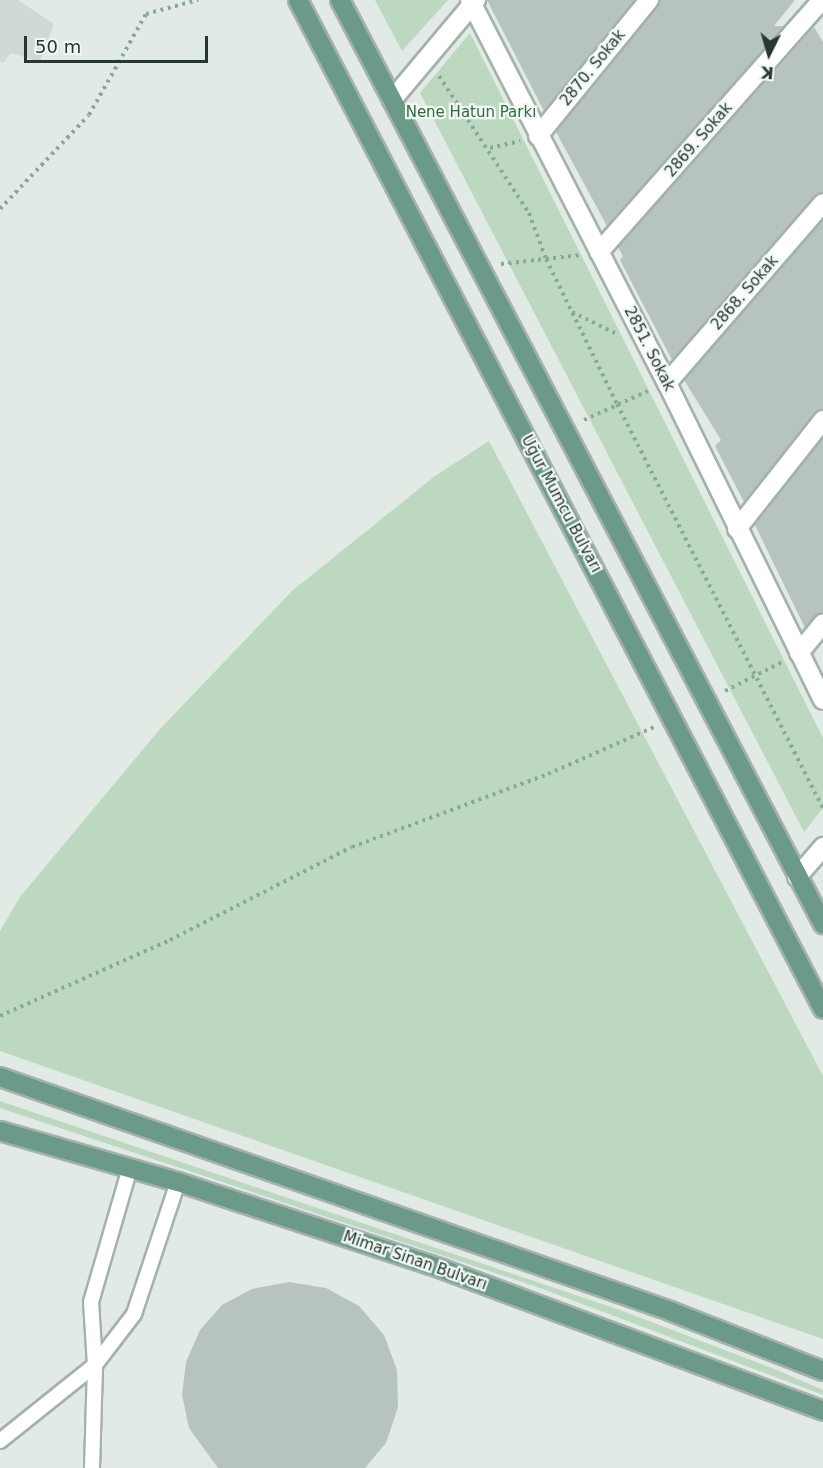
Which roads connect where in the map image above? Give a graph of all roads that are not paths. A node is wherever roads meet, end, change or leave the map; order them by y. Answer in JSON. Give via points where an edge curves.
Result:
{"nodes":[{"id":1,"x":298,"y":0,"type":"edge"},
{"id":2,"x":340,"y":0,"type":"edge"},
{"id":3,"x":649,"y":0,"type":"edge"},
{"id":4,"x":822,"y":0,"type":"edge"},
{"id":5,"x":472,"y":1,"type":"edge"},
{"id":6,"x":392,"y":100,"type":"junction"},
{"id":7,"x":538,"y":136,"type":"junction"},
{"id":8,"x":823,"y":203,"type":"edge"},
{"id":9,"x":599,"y":252,"type":"junction"},
{"id":10,"x":667,"y":383,"type":"junction"},
{"id":11,"x":823,"y":420,"type":"edge"},
{"id":12,"x":736,"y":529,"type":"junction"},
{"id":13,"x":823,"y":623,"type":"edge"},
{"id":14,"x":799,"y":652,"type":"junction"},
{"id":15,"x":823,"y":700,"type":"edge"},
{"id":16,"x":823,"y":847,"type":"edge"},
{"id":17,"x":797,"y":877,"type":"junction"},
{"id":18,"x":823,"y":924,"type":"edge"},
{"id":19,"x":823,"y":1010,"type":"edge"},
{"id":20,"x":0,"y":1077,"type":"edge"},
{"id":21,"x":0,"y":1131,"type":"edge"},
{"id":22,"x":130,"y":1168,"type":"junction"},
{"id":23,"x":178,"y":1182,"type":"junction"},
{"id":24,"x":95,"y":1365,"type":"junction"},
{"id":25,"x":823,"y":1371,"type":"edge"},
{"id":26,"x":823,"y":1411,"type":"edge"},
{"id":27,"x":0,"y":1441,"type":"edge"},
{"id":28,"x":92,"y":1468,"type":"edge"}],
"edges":[{"from":1,"to":19,"type":"main road","name":"Uğur Mumcu Bulvarı"},
{"from":2,"to":6,"type":"main road"},
{"from":3,"to":7,"type":"street","name":"2870. Sokak"},
{"from":4,"to":9,"type":"street","name":"2869. Sokak"},
{"from":5,"to":6,"type":"street"},
{"from":5,"to":7,"type":"street","name":"2851. Sokak"},
{"from":6,"to":17,"type":"main road","via":[[482,266]]},
{"from":7,"to":9,"type":"street","name":"2851. Sokak"},
{"from":8,"to":10,"type":"street","name":"2868. Sokak"},
{"from":9,"to":10,"type":"street","name":"2851. Sokak"},
{"from":10,"to":12,"type":"street","name":"2851. Sokak"},
{"from":11,"to":12,"type":"street"},
{"from":12,"to":14,"type":"street","name":"2851. Sokak"},
{"from":13,"to":14,"type":"street"},
{"from":14,"to":15,"type":"street","name":"2851. Sokak"},
{"from":16,"to":17,"type":"street"},
{"from":17,"to":18,"type":"main road"},
{"from":20,"to":25,"type":"main road","via":[[670,1311]]},
{"from":21,"to":22,"type":"main road","name":"Mimar Sinan Bulvarı"},
{"from":22,"to":23,"type":"main road","name":"Mimar Sinan Bulvarı"},
{"from":22,"to":24,"type":"lane","via":[[91,1302]]},
{"from":23,"to":24,"type":"lane","via":[[134,1314]]},
{"from":23,"to":26,"type":"main road","name":"Mimar Sinan Bulvarı","via":[[464,1277]]},
{"from":24,"to":27,"type":"lane"},
{"from":24,"to":28,"type":"lane"}]}
